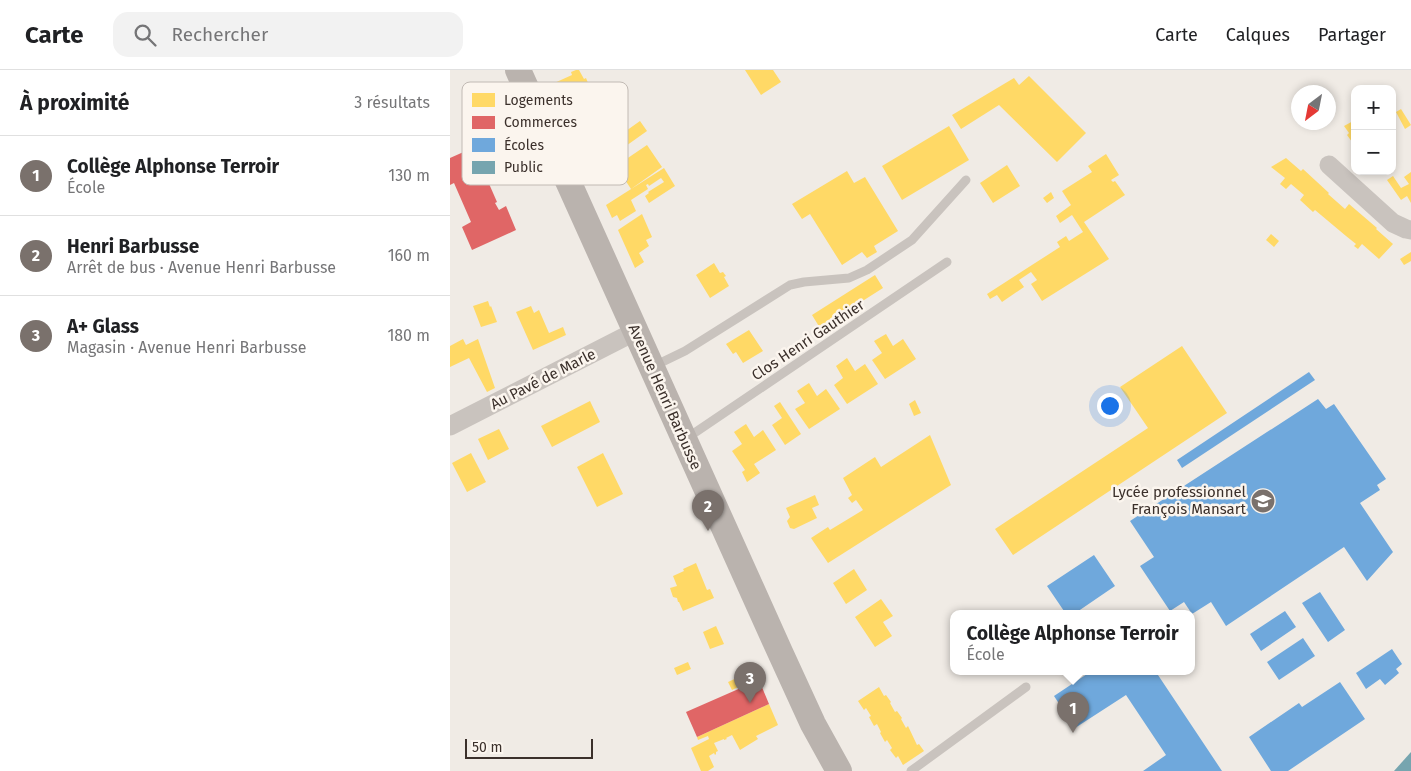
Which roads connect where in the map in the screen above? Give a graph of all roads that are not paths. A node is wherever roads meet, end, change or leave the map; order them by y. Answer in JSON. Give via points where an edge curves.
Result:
{"nodes":[{"id":1,"x":518,"y":70,"type":"edge"},
{"id":2,"x":523,"y":82,"type":"edge"},
{"id":3,"x":1329,"y":165,"type":"dead end"},
{"id":4,"x":966,"y":180,"type":"dead end"},
{"id":5,"x":570,"y":185,"type":"edge"},
{"id":6,"x":1411,"y":230,"type":"edge"},
{"id":7,"x":947,"y":262,"type":"dead end"},
{"id":8,"x":636,"y":331,"type":"junction"},
{"id":9,"x":652,"y":367,"type":"junction"},
{"id":10,"x":450,"y":426,"type":"edge"},
{"id":11,"x":684,"y":440,"type":"junction"},
{"id":12,"x":1026,"y":687,"type":"dead end"},
{"id":13,"x":813,"y":724,"type":"junction"},
{"id":14,"x":830,"y":771,"type":"edge"},
{"id":15,"x":839,"y":771,"type":"edge"},
{"id":16,"x":911,"y":771,"type":"edge"}],
"edges":[{"from":1,"to":2,"type":"street","name":"Avenue Henri Barbusse"},
{"from":3,"to":6,"type":"street","via":[[1393,223]]},
{"from":4,"to":9,"type":"lane","via":[[912,240],[867,270],[849,278],[790,285],[685,352]]},
{"from":5,"to":8,"type":"street","name":"Avenue Henri Barbusse"},
{"from":7,"to":11,"type":"lane","name":"Clos Henri Gauthier"},
{"from":8,"to":9,"type":"street","name":"Avenue Henri Barbusse"},
{"from":8,"to":10,"type":"street","name":"Au Pavé de Marle"},
{"from":9,"to":11,"type":"street","name":"Avenue Henri Barbusse"},
{"from":11,"to":13,"type":"street","name":"Avenue Henri Barbusse"},
{"from":12,"to":16,"type":"lane"},
{"from":13,"to":14,"type":"street","name":"Avenue Henri Barbusse"},
{"from":13,"to":15,"type":"street","name":"Avenue Henri Barbusse"}]}
